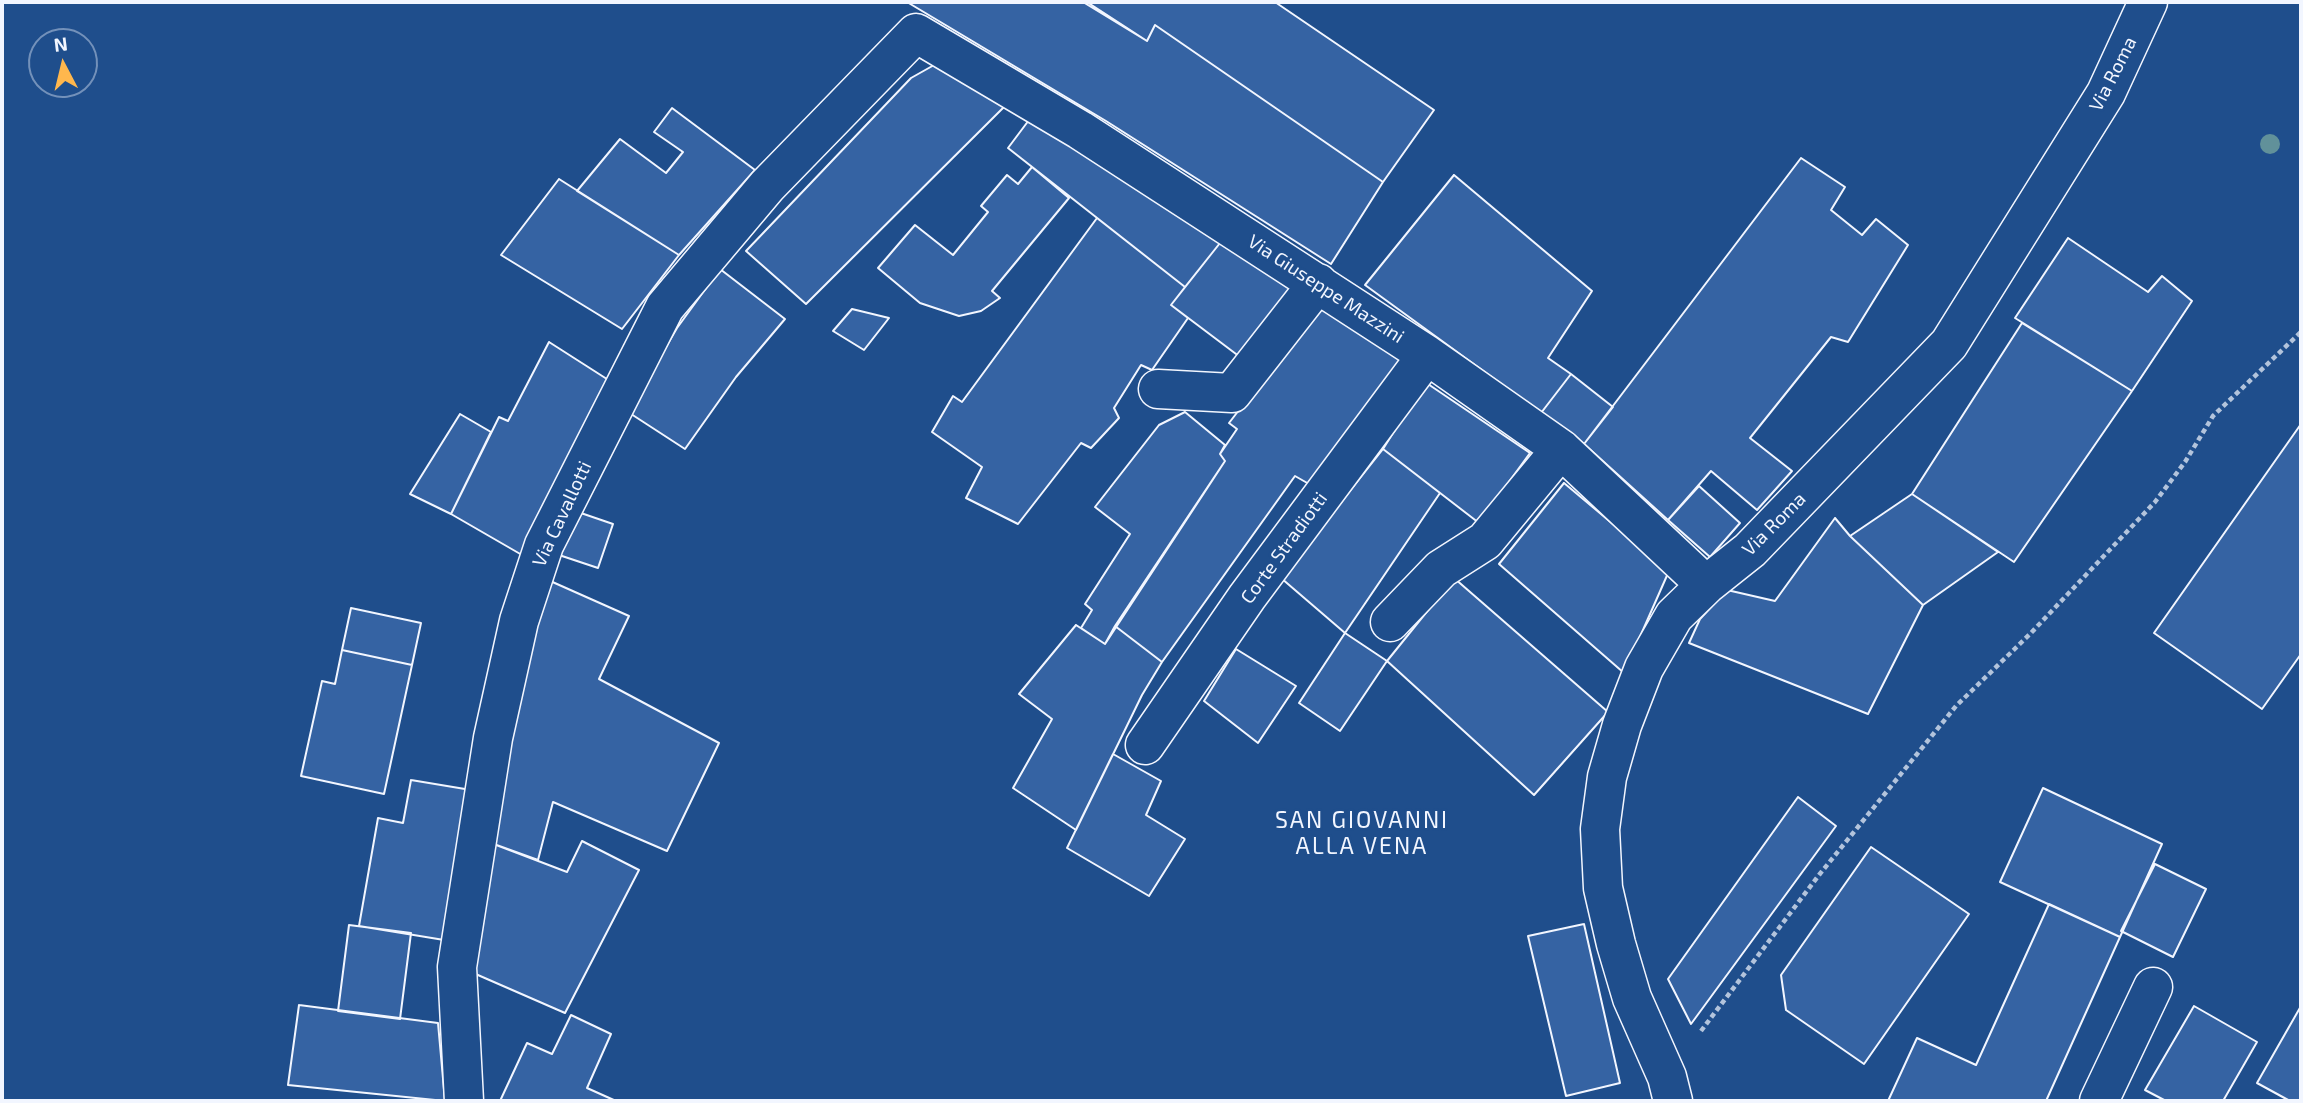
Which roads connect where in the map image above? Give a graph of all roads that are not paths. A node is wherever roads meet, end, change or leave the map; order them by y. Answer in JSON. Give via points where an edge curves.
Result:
{"nodes":[{"id":1,"x":2148,"y":2,"type":"edge"},
{"id":2,"x":916,"y":33,"type":"joint"},
{"id":3,"x":1318,"y":283,"type":"junction"},
{"id":4,"x":1427,"y":355,"type":"junction"},
{"id":5,"x":1158,"y":388,"type":"dead end"},
{"id":6,"x":1561,"y":449,"type":"junction"},
{"id":7,"x":1706,"y":585,"type":"junction"},
{"id":8,"x":1390,"y":622,"type":"dead end"},
{"id":9,"x":1145,"y":745,"type":"dead end"},
{"id":10,"x":2152,"y":987,"type":"dead end"},
{"id":11,"x":1670,"y":1089,"type":"edge"},
{"id":12,"x":464,"y":1101,"type":"edge"},
{"id":13,"x":2099,"y":1101,"type":"edge"}],
"edges":[{"from":1,"to":7,"type":"street","name":"Via Roma","via":[[2106,93],[1949,344],[1750,550]]},
{"from":2,"to":3,"type":"street","name":"Via Giuseppe Mazzini","via":[[1080,130]]},
{"from":2,"to":12,"type":"street","name":"Via Cavallotti","via":[[766,186],[665,307],[544,545],[519,621],[493,738],[457,967]]},
{"from":3,"to":4,"type":"street","name":"Via Giuseppe Mazzini"},
{"from":3,"to":5,"type":"street","via":[[1232,393]]},
{"from":4,"to":6,"type":"street","name":"Via Giuseppe Mazzini"},
{"from":4,"to":9,"type":"street","name":"Corte Stradiotti","via":[[1247,597]]},
{"from":6,"to":7,"type":"street","name":"Via Giuseppe Mazzini"},
{"from":6,"to":8,"type":"street","via":[[1485,541],[1441,569]]},
{"from":7,"to":11,"type":"street","name":"Via Roma","via":[[1674,616],[1644,668],[1607,777],[1601,829],[1604,888],[1616,944],[1632,998]]},
{"from":10,"to":13,"type":"street"}]}
